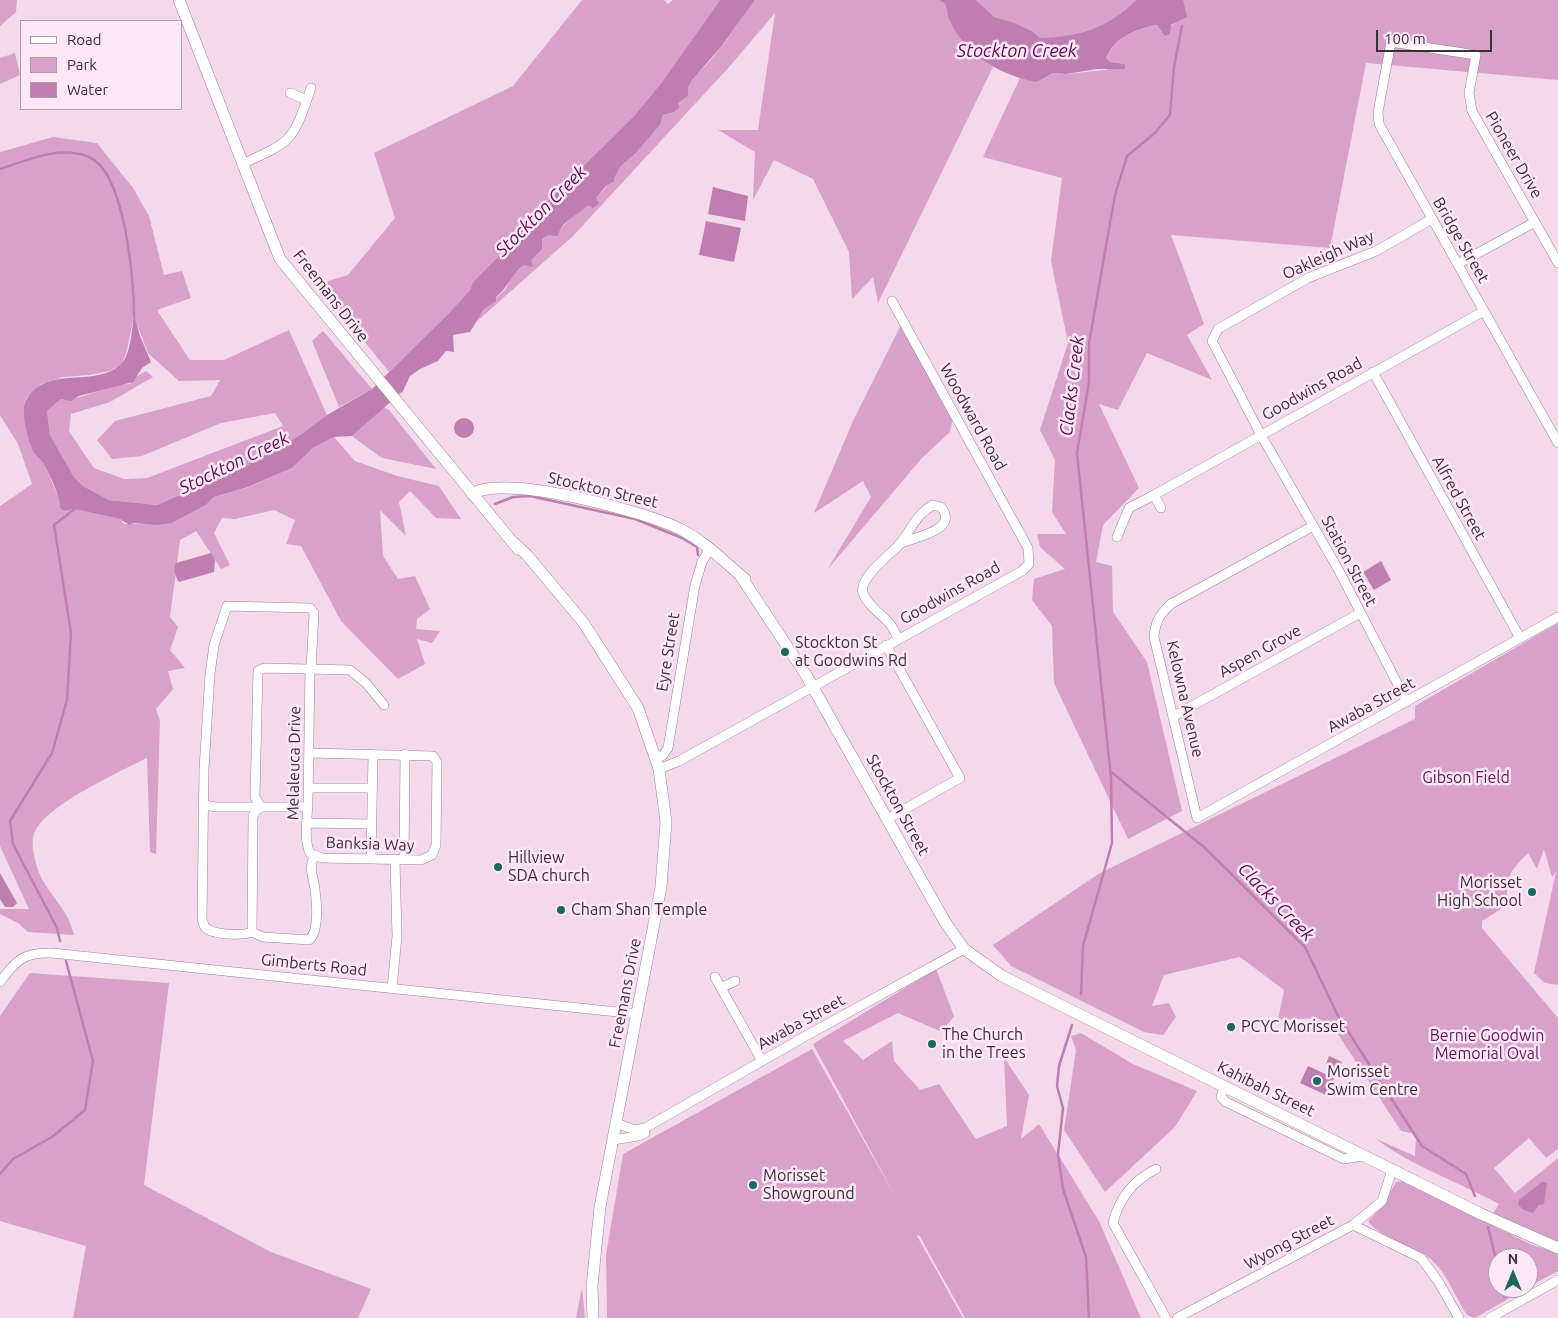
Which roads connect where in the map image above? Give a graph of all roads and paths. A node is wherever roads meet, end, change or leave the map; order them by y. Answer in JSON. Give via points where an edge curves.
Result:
{"nodes":[{"id":1,"x":179,"y":0,"type":"edge"},
{"id":2,"x":1476,"y":55,"type":"joint"},
{"id":3,"x":311,"y":88,"type":"dead end"},
{"id":4,"x":290,"y":93,"type":"dead end"},
{"id":5,"x":307,"y":100,"type":"junction"},
{"id":6,"x":242,"y":164,"type":"junction"},
{"id":7,"x":1432,"y":219,"type":"junction"},
{"id":8,"x":1535,"y":222,"type":"junction"},
{"id":9,"x":1558,"y":263,"type":"edge"},
{"id":10,"x":1458,"y":264,"type":"junction"},
{"id":11,"x":892,"y":301,"type":"dead end"},
{"id":12,"x":1484,"y":311,"type":"junction"},
{"id":13,"x":1213,"y":336,"type":"joint"},
{"id":14,"x":1373,"y":372,"type":"junction"},
{"id":15,"x":1261,"y":435,"type":"junction"},
{"id":16,"x":1558,"y":443,"type":"edge"},
{"id":17,"x":472,"y":494,"type":"junction"},
{"id":18,"x":1154,"y":495,"type":"junction"},
{"id":19,"x":1161,"y":508,"type":"dead end"},
{"id":20,"x":1313,"y":526,"type":"junction"},
{"id":21,"x":1117,"y":537,"type":"dead end"},
{"id":22,"x":899,"y":544,"type":"junction"},
{"id":23,"x":710,"y":548,"type":"junction"},
{"id":24,"x":1028,"y":548,"type":"joint"},
{"id":25,"x":1360,"y":613,"type":"junction"},
{"id":26,"x":1558,"y":616,"type":"edge"},
{"id":27,"x":898,"y":638,"type":"junction"},
{"id":28,"x":1520,"y":638,"type":"junction"},
{"id":29,"x":886,"y":645,"type":"junction"},
{"id":30,"x":311,"y":669,"type":"junction"},
{"id":31,"x":813,"y":687,"type":"junction"},
{"id":32,"x":1407,"y":702,"type":"junction"},
{"id":33,"x":384,"y":705,"type":"dead end"},
{"id":34,"x":1174,"y":716,"type":"junction"},
{"id":35,"x":309,"y":753,"type":"junction"},
{"id":36,"x":373,"y":754,"type":"junction"},
{"id":37,"x":405,"y":754,"type":"junction"},
{"id":38,"x":658,"y":764,"type":"junction"},
{"id":39,"x":308,"y":788,"type":"junction"},
{"id":40,"x":372,"y":788,"type":"junction"},
{"id":41,"x":204,"y":805,"type":"junction"},
{"id":42,"x":261,"y":807,"type":"junction"},
{"id":43,"x":308,"y":808,"type":"junction"},
{"id":44,"x":1197,"y":818,"type":"joint"},
{"id":45,"x":887,"y":819,"type":"junction"},
{"id":46,"x":308,"y":823,"type":"junction"},
{"id":47,"x":372,"y":824,"type":"junction"},
{"id":48,"x":314,"y":856,"type":"junction"},
{"id":49,"x":371,"y":859,"type":"junction"},
{"id":50,"x":400,"y":860,"type":"junction"},
{"id":51,"x":252,"y":932,"type":"junction"},
{"id":52,"x":964,"y":949,"type":"junction"},
{"id":53,"x":715,"y":977,"type":"dead end"},
{"id":54,"x":735,"y":981,"type":"dead end"},
{"id":55,"x":0,"y":982,"type":"edge"},
{"id":56,"x":392,"y":988,"type":"junction"},
{"id":57,"x":721,"y":988,"type":"junction"},
{"id":58,"x":637,"y":1014,"type":"junction"},
{"id":59,"x":762,"y":1062,"type":"junction"},
{"id":60,"x":616,"y":1123,"type":"junction"},
{"id":61,"x":654,"y":1124,"type":"junction"},
{"id":62,"x":613,"y":1140,"type":"junction"},
{"id":63,"x":1156,"y":1168,"type":"dead end"},
{"id":64,"x":1392,"y":1170,"type":"junction"},
{"id":65,"x":1353,"y":1226,"type":"junction"},
{"id":66,"x":1558,"y":1248,"type":"edge"},
{"id":67,"x":1558,"y":1280,"type":"edge"},
{"id":68,"x":594,"y":1318,"type":"edge"},
{"id":69,"x":1166,"y":1318,"type":"edge"},
{"id":70,"x":1177,"y":1318,"type":"edge"},
{"id":71,"x":1459,"y":1318,"type":"edge"},
{"id":72,"x":1490,"y":1318,"type":"edge"}],
"edges":[{"from":1,"to":6,"type":"main road","name":"Freemans Drive"},
{"from":2,"to":7,"type":"street","name":"Bridge Street","via":[[1391,42],[1378,112],[1379,124]]},
{"from":2,"to":8,"type":"street","name":"Pioneer Drive","via":[[1469,93],[1472,111]]},
{"from":3,"to":5,"type":"street"},
{"from":4,"to":5,"type":"street"},
{"from":5,"to":6,"type":"street","via":[[290,138],[279,147]]},
{"from":6,"to":17,"type":"main road","name":"Freemans Drive","via":[[280,259]]},
{"from":7,"to":10,"type":"street","name":"Bridge Street"},
{"from":7,"to":13,"type":"street","name":"Oakleigh Way","via":[[1376,251],[1308,278],[1218,329]]},
{"from":8,"to":9,"type":"street","name":"Pioneer Drive"},
{"from":8,"to":10,"type":"street"},
{"from":10,"to":12,"type":"street","name":"Bridge Street"},
{"from":11,"to":24,"type":"street","name":"Woodward Road"},
{"from":12,"to":14,"type":"street","name":"Goodwins Road"},
{"from":12,"to":16,"type":"street","name":"Bridge Street"},
{"from":13,"to":15,"type":"street","name":"Station Street","via":[[1213,346]]},
{"from":14,"to":15,"type":"street","name":"Goodwins Road"},
{"from":14,"to":28,"type":"street","name":"Alfred Street"},
{"from":15,"to":18,"type":"street","name":"Goodwins Road"},
{"from":15,"to":20,"type":"street","name":"Station Street"},
{"from":17,"to":23,"type":"main road","name":"Stockton Street","via":[[482,489],[508,487],[608,505],[655,518]]},
{"from":17,"to":38,"type":"main road","name":"Freemans Drive","via":[[583,622],[622,680],[645,723]]},
{"from":18,"to":19,"type":"street"},
{"from":18,"to":21,"type":"street","name":"Goodwins Road","via":[[1129,508]]},
{"from":20,"to":25,"type":"street","name":"Station Street"},
{"from":20,"to":34,"type":"street","name":"Kelowna Avenue","via":[[1171,604],[1162,613],[1155,625],[1154,637]]},
{"from":22,"to":22,"type":"street","via":[[928,508],[933,505],[941,507],[946,518],[940,528],[924,537]]},
{"from":22,"to":27,"type":"street","via":[[871,573],[862,592],[890,623]]},
{"from":23,"to":31,"type":"main road","name":"Stockton Street","via":[[740,575]]},
{"from":23,"to":38,"type":"street","name":"Eyre Street","via":[[695,585],[668,748]]},
{"from":24,"to":27,"type":"street","name":"Goodwins Road","via":[[1030,564],[1022,571]]},
{"from":25,"to":32,"type":"street","name":"Station Street"},
{"from":25,"to":34,"type":"street","name":"Aspen Grove"},
{"from":26,"to":28,"type":"street","name":"Awaba Street"},
{"from":27,"to":29,"type":"street","name":"Goodwins Road"},
{"from":28,"to":32,"type":"street","name":"Awaba Street"},
{"from":29,"to":31,"type":"street","name":"Goodwins Road"},
{"from":29,"to":45,"type":"street","via":[[960,778]]},
{"from":30,"to":33,"type":"street","via":[[350,670]]},
{"from":30,"to":35,"type":"street","name":"Melaleuca Drive"},
{"from":30,"to":41,"type":"street","name":"Melaleuca Drive","via":[[314,613],[310,608],[227,606],[212,660]]},
{"from":30,"to":42,"type":"street","via":[[264,668],[258,671],[255,797]]},
{"from":31,"to":38,"type":"street","name":"Goodwins Road","via":[[679,760]]},
{"from":31,"to":45,"type":"main road","name":"Stockton Street"},
{"from":32,"to":44,"type":"street","name":"Awaba Street"},
{"from":34,"to":44,"type":"street","name":"Kelowna Avenue"},
{"from":35,"to":36,"type":"street"},
{"from":35,"to":39,"type":"street","name":"Melaleuca Drive"},
{"from":36,"to":37,"type":"street"},
{"from":36,"to":40,"type":"street"},
{"from":37,"to":50,"type":"street"},
{"from":37,"to":50,"type":"street","name":"Banksia Way","via":[[433,756],[437,762],[436,845],[432,855],[425,860]]},
{"from":38,"to":58,"type":"main road","name":"Freemans Drive","via":[[666,822],[664,864]]},
{"from":39,"to":40,"type":"street"},
{"from":39,"to":43,"type":"street","name":"Melaleuca Drive"},
{"from":40,"to":47,"type":"street"},
{"from":41,"to":42,"type":"street"},
{"from":41,"to":51,"type":"street","via":[[202,919],[205,927],[212,932],[243,935]]},
{"from":42,"to":43,"type":"street"},
{"from":42,"to":51,"type":"street","via":[[253,817]]},
{"from":43,"to":46,"type":"street","name":"Melaleuca Drive"},
{"from":45,"to":52,"type":"main road","name":"Stockton Street","via":[[945,922]]},
{"from":46,"to":47,"type":"street"},
{"from":46,"to":48,"type":"street","name":"Melaleuca Drive","via":[[307,845]]},
{"from":47,"to":49,"type":"street"},
{"from":48,"to":49,"type":"street","name":"Banksia Way"},
{"from":48,"to":51,"type":"street","name":"Melaleuca Drive","via":[[310,868],[315,890],[313,937],[305,941],[263,937]]},
{"from":49,"to":50,"type":"street","name":"Banksia Way"},
{"from":50,"to":56,"type":"street"},
{"from":52,"to":59,"type":"street","name":"Awaba Street"},
{"from":52,"to":64,"type":"main road","name":"Kahibah Street","via":[[1002,976]]},
{"from":53,"to":57,"type":"street"},
{"from":54,"to":57,"type":"street"},
{"from":55,"to":56,"type":"street","name":"Gimberts Road","via":[[17,961],[28,954],[40,952]]},
{"from":56,"to":58,"type":"street","name":"Gimberts Road"},
{"from":57,"to":59,"type":"street"},
{"from":58,"to":60,"type":"main road","name":"Freemans Drive"},
{"from":59,"to":61,"type":"street","name":"Awaba Street"},
{"from":60,"to":61,"type":"street","name":"Awaba Street","via":[[635,1130]]},
{"from":60,"to":62,"type":"main road","name":"Freemans Drive"},
{"from":61,"to":62,"type":"street","name":"Awaba Street","via":[[638,1136]]},
{"from":62,"to":68,"type":"main road","name":"Freemans Drive","via":[[595,1242]]},
{"from":63,"to":69,"type":"street","via":[[1139,1177],[1122,1199],[1114,1223]]},
{"from":64,"to":65,"type":"street","name":"Wyong Street","via":[[1382,1201]]},
{"from":64,"to":66,"type":"main road","name":"Kahibah Street"},
{"from":65,"to":70,"type":"street","name":"Wyong Street"},
{"from":65,"to":71,"type":"street","via":[[1421,1258]]},
{"from":67,"to":72,"type":"street"}]}
